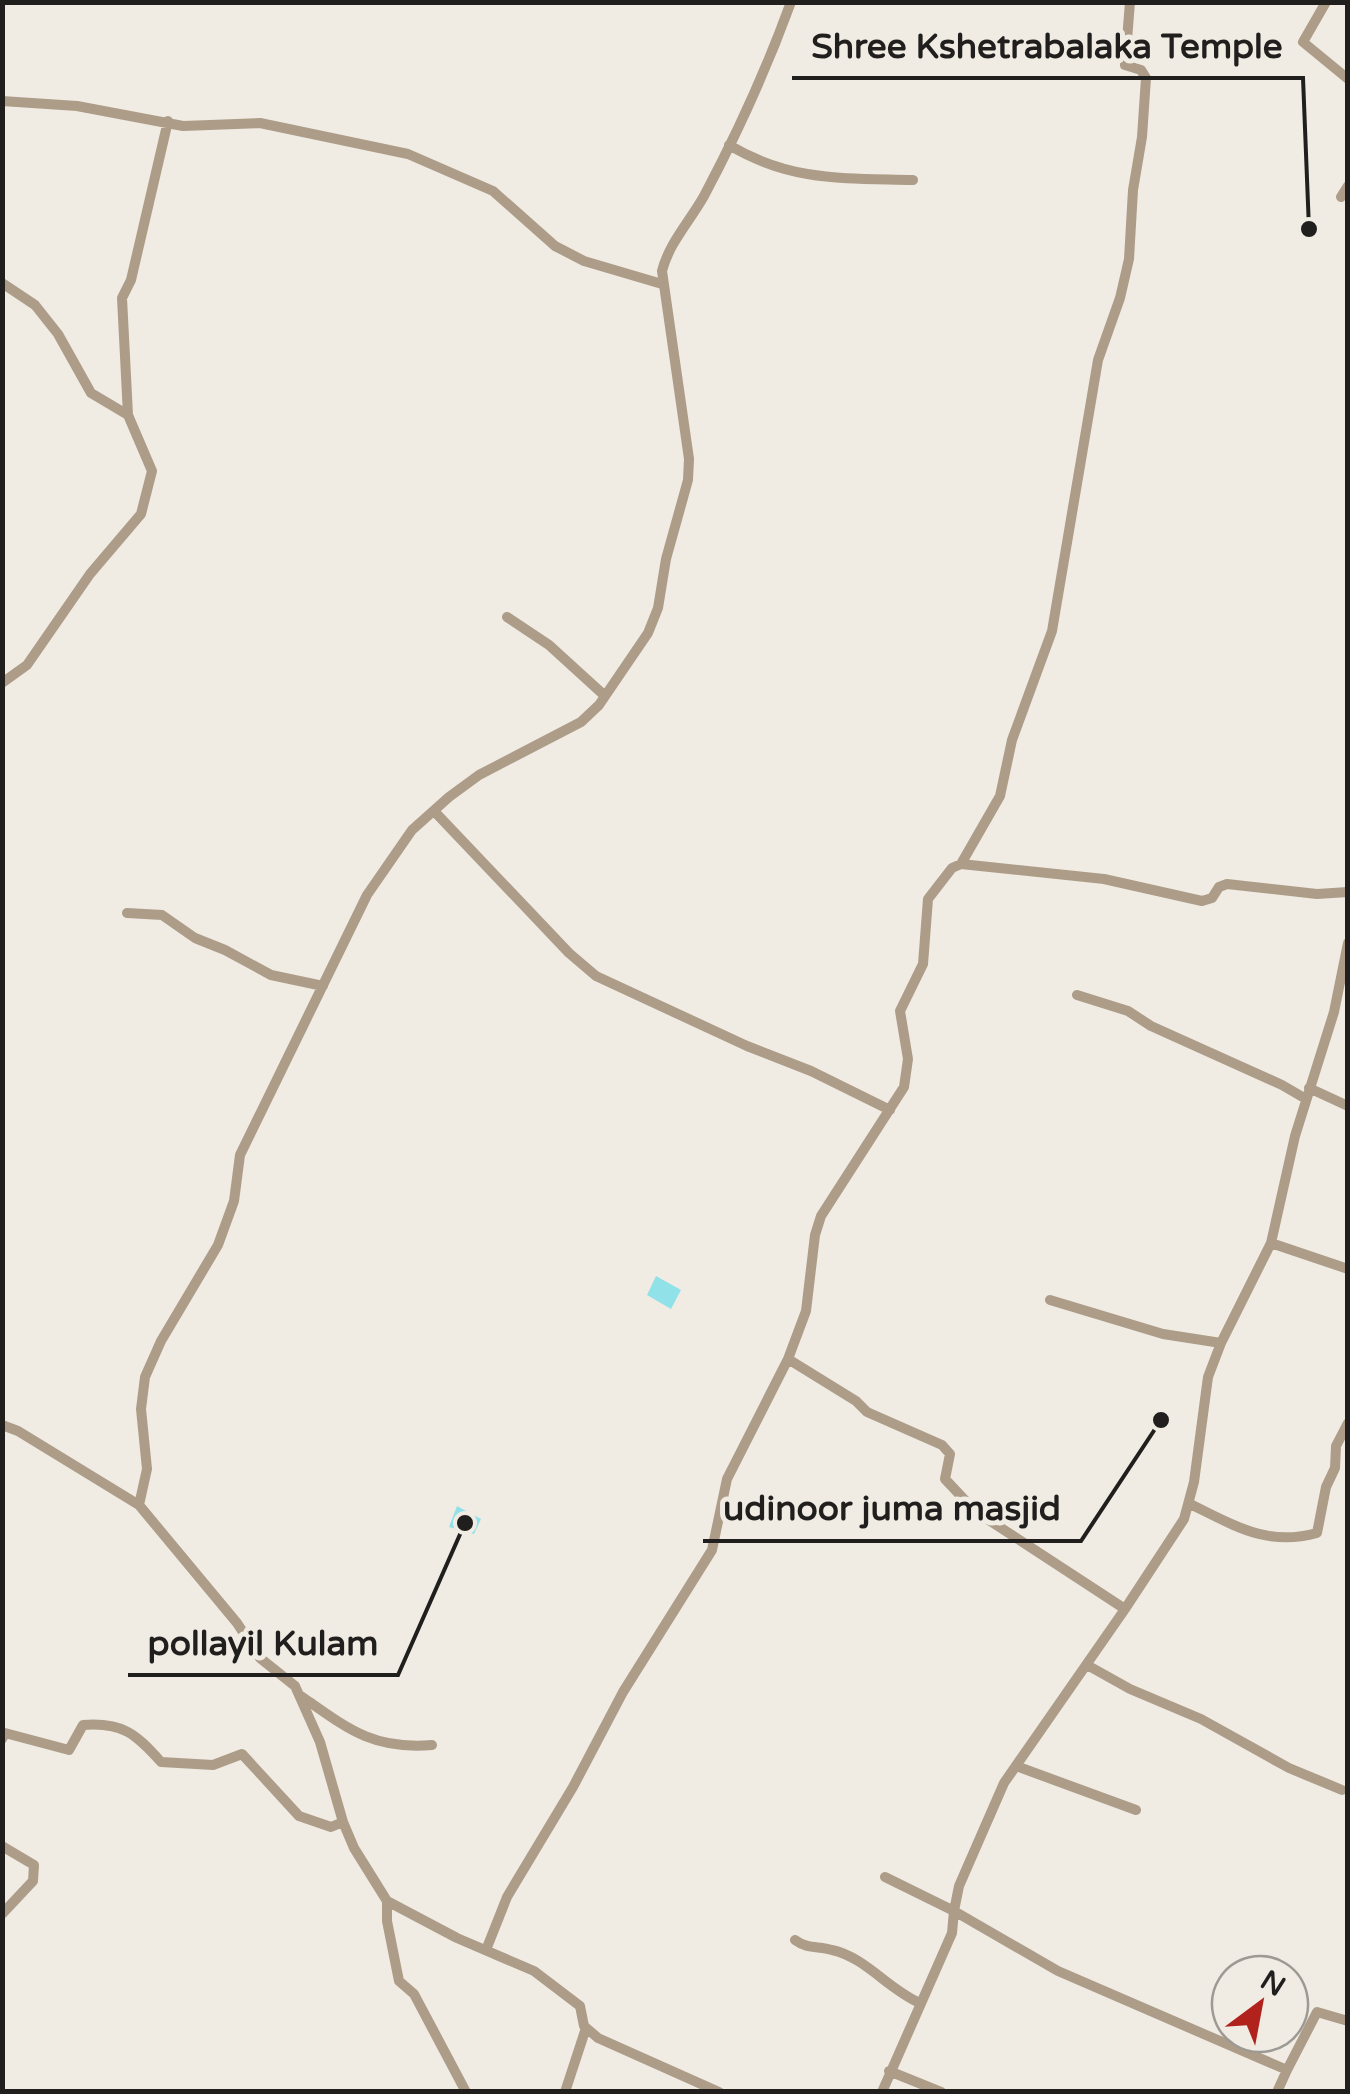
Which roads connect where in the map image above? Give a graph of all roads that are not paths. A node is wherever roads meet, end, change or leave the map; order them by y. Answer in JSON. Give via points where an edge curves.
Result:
{"nodes":[{"id":1,"x":791,"y":2,"type":"edge"},
{"id":2,"x":1130,"y":2,"type":"edge"},
{"id":3,"x":1326,"y":2,"type":"edge"},
{"id":4,"x":1348,"y":79,"type":"edge"},
{"id":5,"x":2,"y":101,"type":"edge"},
{"id":6,"x":168,"y":121,"type":"junction"},
{"id":7,"x":729,"y":145,"type":"junction"},
{"id":8,"x":914,"y":180,"type":"dead end"},
{"id":9,"x":1348,"y":186,"type":"edge"},
{"id":10,"x":1340,"y":197,"type":"dead end"},
{"id":11,"x":2,"y":283,"type":"edge"},
{"id":12,"x":662,"y":284,"type":"junction"},
{"id":13,"x":128,"y":415,"type":"junction"},
{"id":14,"x":507,"y":617,"type":"dead end"},
{"id":15,"x":2,"y":683,"type":"edge"},
{"id":16,"x":606,"y":696,"type":"junction"},
{"id":17,"x":434,"y":810,"type":"junction"},
{"id":18,"x":961,"y":864,"type":"junction"},
{"id":19,"x":1348,"y":892,"type":"edge"},
{"id":20,"x":127,"y":913,"type":"dead end"},
{"id":21,"x":1348,"y":943,"type":"edge"},
{"id":22,"x":323,"y":986,"type":"junction"},
{"id":23,"x":1077,"y":995,"type":"dead end"},
{"id":24,"x":1308,"y":1094,"type":"junction"},
{"id":25,"x":1348,"y":1106,"type":"edge"},
{"id":26,"x":890,"y":1110,"type":"junction"},
{"id":27,"x":1271,"y":1243,"type":"junction"},
{"id":28,"x":1348,"y":1269,"type":"edge"},
{"id":29,"x":1050,"y":1300,"type":"dead end"},
{"id":30,"x":1221,"y":1344,"type":"junction"},
{"id":31,"x":788,"y":1359,"type":"junction"},
{"id":32,"x":1348,"y":1423,"type":"edge"},
{"id":33,"x":2,"y":1425,"type":"edge"},
{"id":34,"x":1190,"y":1504,"type":"junction"},
{"id":35,"x":139,"y":1505,"type":"junction"},
{"id":36,"x":1125,"y":1609,"type":"junction"},
{"id":37,"x":1087,"y":1665,"type":"junction"},
{"id":38,"x":300,"y":1695,"type":"junction"},
{"id":39,"x":2,"y":1739,"type":"edge"},
{"id":40,"x":432,"y":1746,"type":"dead end"},
{"id":41,"x":1016,"y":1766,"type":"junction"},
{"id":42,"x":1342,"y":1790,"type":"dead end"},
{"id":43,"x":1136,"y":1810,"type":"dead end"},
{"id":44,"x":343,"y":1822,"type":"junction"},
{"id":45,"x":2,"y":1846,"type":"edge"},
{"id":46,"x":885,"y":1876,"type":"dead end"},
{"id":47,"x":387,"y":1900,"type":"junction"},
{"id":48,"x":954,"y":1911,"type":"junction"},
{"id":49,"x":2,"y":1914,"type":"edge"},
{"id":50,"x":795,"y":1940,"type":"dead end"},
{"id":51,"x":486,"y":1950,"type":"junction"},
{"id":52,"x":920,"y":2003,"type":"junction"},
{"id":53,"x":1348,"y":2021,"type":"edge"},
{"id":54,"x":586,"y":2028,"type":"junction"},
{"id":55,"x":1287,"y":2070,"type":"junction"},
{"id":56,"x":889,"y":2071,"type":"junction"},
{"id":57,"x":466,"y":2092,"type":"edge"},
{"id":58,"x":564,"y":2092,"type":"edge"},
{"id":59,"x":719,"y":2092,"type":"edge"},
{"id":60,"x":882,"y":2092,"type":"edge"},
{"id":61,"x":941,"y":2092,"type":"edge"},
{"id":62,"x":1277,"y":2092,"type":"edge"}],
"edges":[{"from":1,"to":7,"type":"street"},
{"from":2,"to":18,"type":"street","via":[[1126,64],[1146,78],[1130,259],[1098,360],[1052,632],[1012,740],[1000,796]]},
{"from":3,"to":4,"type":"street","via":[[1303,42]]},
{"from":5,"to":6,"type":"street"},
{"from":6,"to":12,"type":"street","via":[[260,124],[408,154],[493,191],[555,246],[584,261]]},
{"from":6,"to":13,"type":"street","via":[[122,298]]},
{"from":7,"to":8,"type":"street","via":[[781,170]]},
{"from":7,"to":12,"type":"street","via":[[665,259]]},
{"from":9,"to":10,"type":"street"},
{"from":11,"to":13,"type":"street","via":[[35,305],[91,394]]},
{"from":12,"to":16,"type":"street","via":[[688,480],[658,608]]},
{"from":13,"to":15,"type":"street","via":[[152,470],[141,514],[27,666]]},
{"from":14,"to":16,"type":"street","via":[[549,644]]},
{"from":16,"to":17,"type":"street","via":[[581,722],[480,775]]},
{"from":17,"to":22,"type":"street","via":[[367,895]]},
{"from":17,"to":26,"type":"street","via":[[596,976]]},
{"from":18,"to":19,"type":"street","via":[[1104,879],[1202,901],[1228,884]]},
{"from":18,"to":26,"type":"street","via":[[928,899],[923,964],[900,1012],[908,1075]]},
{"from":20,"to":22,"type":"street","via":[[162,915],[271,975]]},
{"from":21,"to":24,"type":"street"},
{"from":22,"to":35,"type":"street","via":[[240,1155],[234,1201],[218,1245],[145,1377],[147,1469]]},
{"from":23,"to":24,"type":"street","via":[[1128,1011]]},
{"from":24,"to":25,"type":"street"},
{"from":24,"to":27,"type":"street"},
{"from":26,"to":31,"type":"street","via":[[820,1216],[806,1311]]},
{"from":27,"to":28,"type":"street"},
{"from":27,"to":30,"type":"street"},
{"from":29,"to":30,"type":"street"},
{"from":30,"to":34,"type":"street","via":[[1202,1406]]},
{"from":31,"to":36,"type":"street","via":[[867,1412],[942,1445],[950,1462],[945,1479],[975,1511]]},
{"from":31,"to":51,"type":"street","via":[[727,1479],[712,1550],[507,1897]]},
{"from":32,"to":34,"type":"street","via":[[1336,1446],[1317,1533],[1274,1538],[1228,1526]]},
{"from":33,"to":35,"type":"street"},
{"from":34,"to":36,"type":"street"},
{"from":35,"to":38,"type":"street","via":[[238,1622],[260,1658]]},
{"from":36,"to":37,"type":"street"},
{"from":37,"to":41,"type":"street"},
{"from":37,"to":42,"type":"street"},
{"from":38,"to":40,"type":"street","via":[[374,1741]]},
{"from":38,"to":44,"type":"street"},
{"from":39,"to":44,"type":"street","via":[[5,1733],[69,1750],[83,1725],[104,1724],[136,1734],[161,1762],[213,1765],[242,1754],[299,1816],[331,1827]]},
{"from":41,"to":43,"type":"street"},
{"from":41,"to":48,"type":"street","via":[[972,1853]]},
{"from":44,"to":47,"type":"street"},
{"from":45,"to":49,"type":"street","via":[[34,1865],[33,1881]]},
{"from":46,"to":48,"type":"street"},
{"from":47,"to":51,"type":"street"},
{"from":47,"to":57,"type":"street","via":[[399,1981],[414,1994]]},
{"from":48,"to":52,"type":"street","via":[[952,1933]]},
{"from":48,"to":55,"type":"street","via":[[1058,1971]]},
{"from":50,"to":52,"type":"street","via":[[848,1955]]},
{"from":51,"to":54,"type":"street","via":[[566,1994],[580,2006]]},
{"from":52,"to":56,"type":"street"},
{"from":53,"to":55,"type":"street","via":[[1317,2012]]},
{"from":54,"to":58,"type":"street"},
{"from":54,"to":59,"type":"street"},
{"from":55,"to":62,"type":"street"},
{"from":56,"to":60,"type":"street"},
{"from":56,"to":61,"type":"street"}]}
